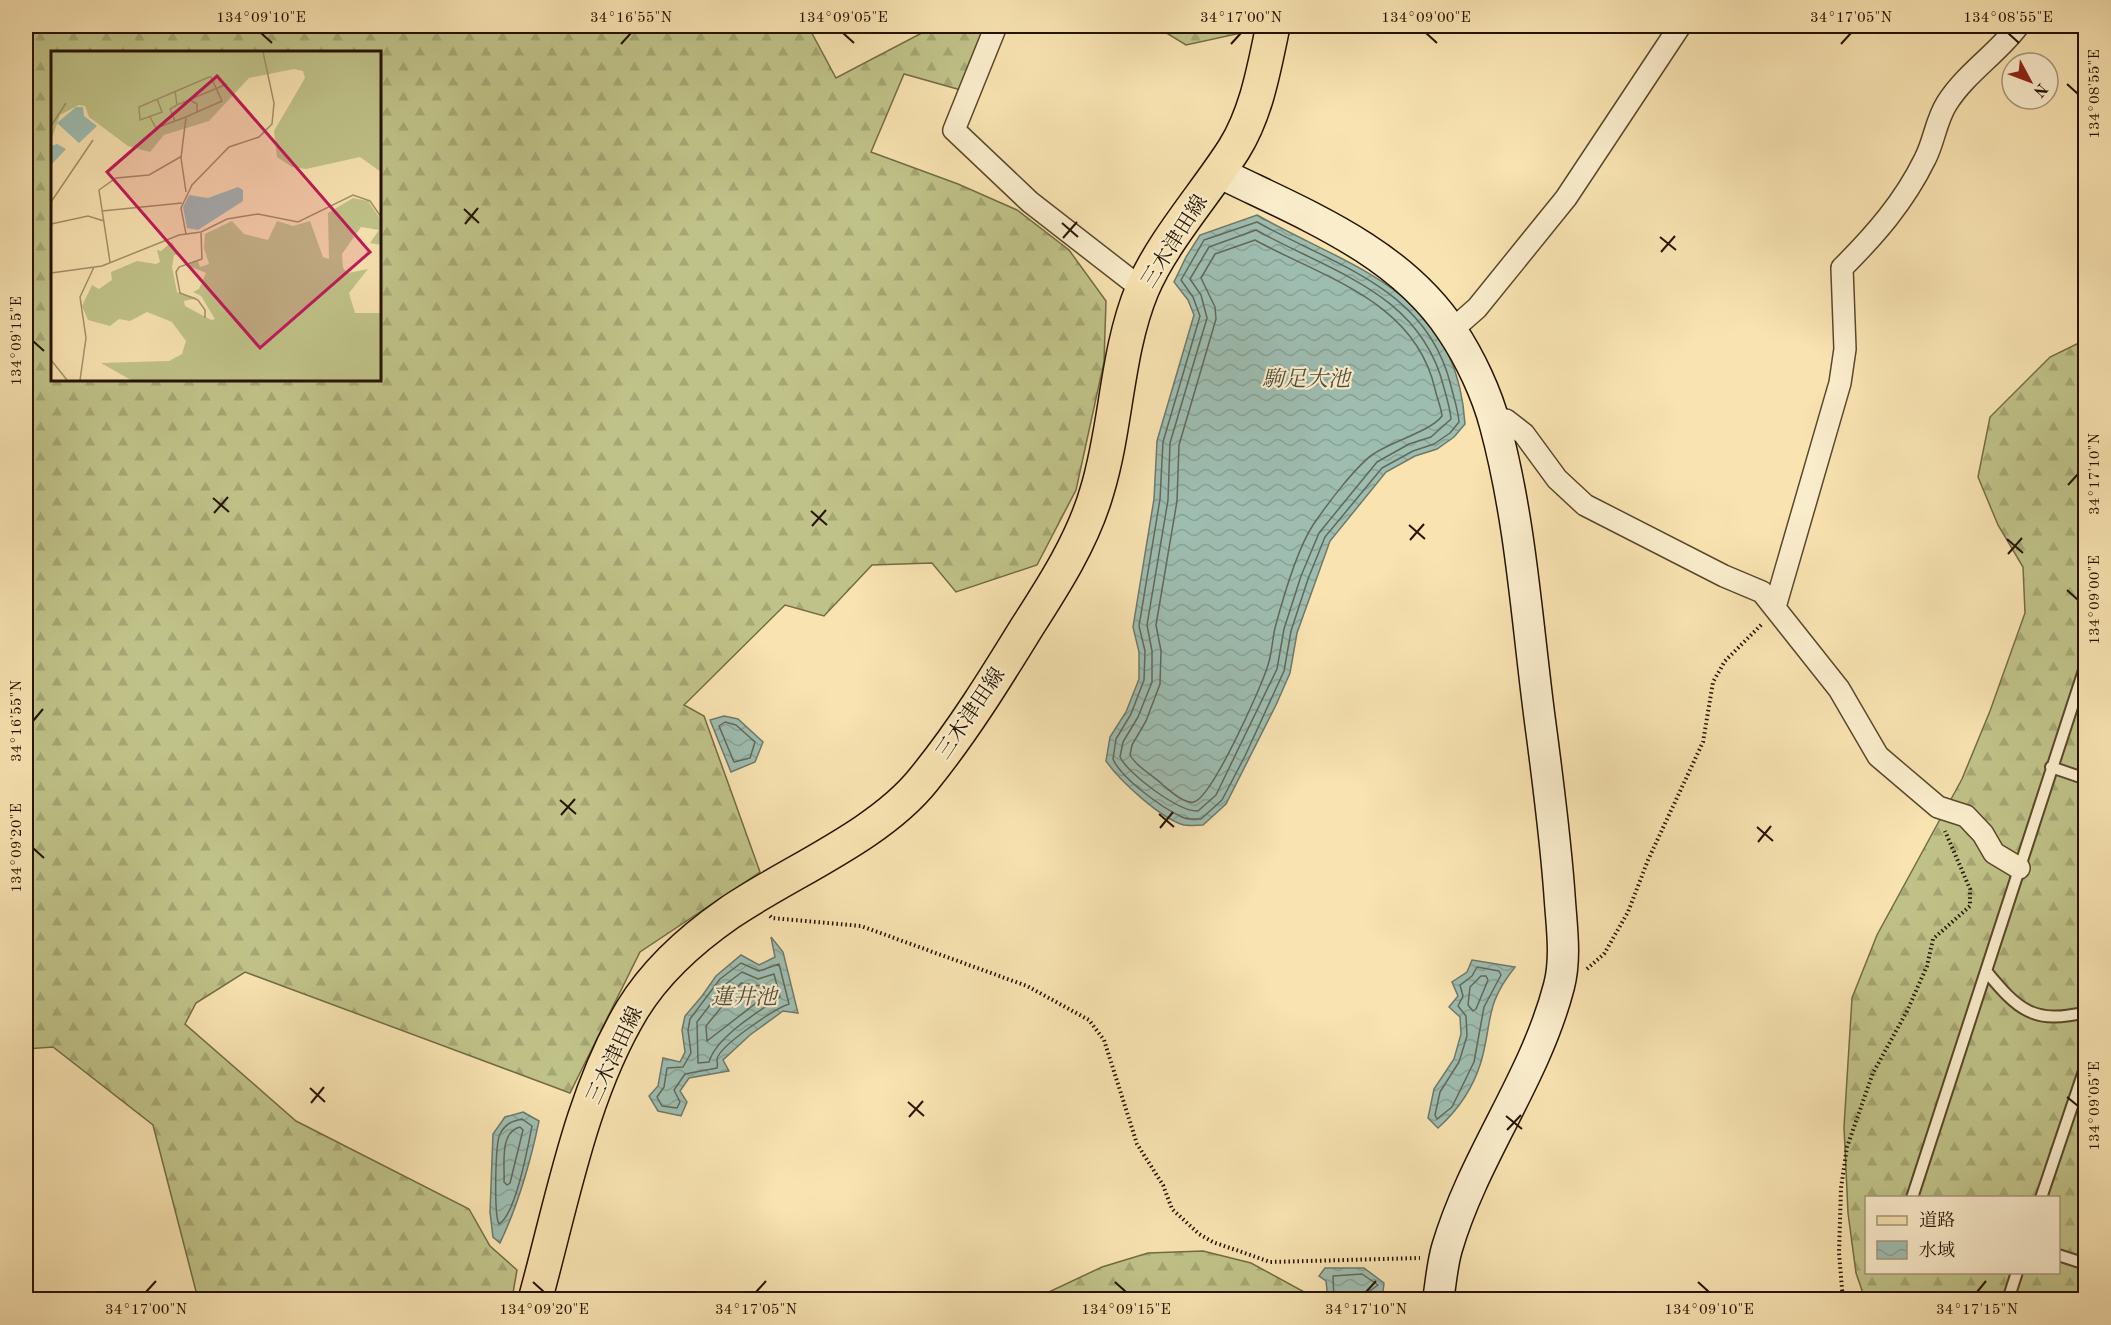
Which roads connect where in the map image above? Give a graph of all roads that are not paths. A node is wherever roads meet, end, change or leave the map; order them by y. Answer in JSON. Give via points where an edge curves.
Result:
{"nodes":[{"id":1,"x":996,"y":26,"type":"edge"},
{"id":2,"x":1273,"y":26,"type":"edge"},
{"id":3,"x":1680,"y":26,"type":"edge"},
{"id":4,"x":2018,"y":26,"type":"edge"},
{"id":5,"x":1218,"y":172,"type":"junction"},
{"id":6,"x":1142,"y":289,"type":"junction"},
{"id":7,"x":1452,"y":330,"type":"junction"},
{"id":8,"x":1495,"y":423,"type":"junction"},
{"id":9,"x":1775,"y":607,"type":"junction"},
{"id":10,"x":2085,"y":664,"type":"edge"},
{"id":11,"x":2051,"y":767,"type":"junction"},
{"id":12,"x":2085,"y":778,"type":"edge"},
{"id":13,"x":2019,"y":868,"type":"junction"},
{"id":14,"x":1986,"y":971,"type":"junction"},
{"id":15,"x":2085,"y":1012,"type":"edge"},
{"id":16,"x":2085,"y":1065,"type":"edge"},
{"id":17,"x":1912,"y":1196,"type":"edge"},
{"id":18,"x":2041,"y":1196,"type":"edge"},
{"id":19,"x":2060,"y":1256,"type":"edge"},
{"id":20,"x":2085,"y":1264,"type":"edge"},
{"id":21,"x":2016,"y":1274,"type":"edge"},
{"id":22,"x":535,"y":1299,"type":"edge"},
{"id":23,"x":1438,"y":1299,"type":"edge"},
{"id":24,"x":2008,"y":1299,"type":"edge"}],
"edges":[{"from":1,"to":6,"type":"street","via":[[954,130],[1030,202]]},
{"from":2,"to":5,"type":"main road","name":"三木津田線","via":[[1252,115]]},
{"from":3,"to":7,"type":"street","via":[[1566,198],[1477,308]]},
{"from":4,"to":9,"type":"street","via":[[2003,47],[1964,81],[1946,105],[1911,188],[1882,227],[1842,268],[1845,349],[1840,383]]},
{"from":5,"to":6,"type":"main road","name":"三木津田線"},
{"from":5,"to":7,"type":"street","via":[[1332,228],[1389,265]]},
{"from":6,"to":22,"type":"main road","name":"三木津田線","via":[[1126,347],[1097,494],[1077,541],[994,681],[921,784],[880,820],[754,897],[688,945],[633,1008],[588,1106]]},
{"from":7,"to":8,"type":"street"},
{"from":8,"to":9,"type":"street","via":[[1506,420],[1524,434],[1557,479],[1585,505],[1762,592]]},
{"from":8,"to":23,"type":"street","via":[[1512,506],[1556,841],[1562,939],[1560,981],[1543,1039],[1470,1187],[1447,1249]]},
{"from":9,"to":13,"type":"street","via":[[1839,689],[1878,756],[1938,807],[1966,816],[1995,854]]},
{"from":10,"to":11,"type":"lane"},
{"from":11,"to":12,"type":"lane"},
{"from":11,"to":13,"type":"lane"},
{"from":13,"to":14,"type":"lane"},
{"from":14,"to":15,"type":"lane","via":[[2025,1012],[2043,1018]]},
{"from":14,"to":17,"type":"lane"},
{"from":16,"to":18,"type":"lane"},
{"from":19,"to":20,"type":"lane"},
{"from":21,"to":24,"type":"lane"}]}
